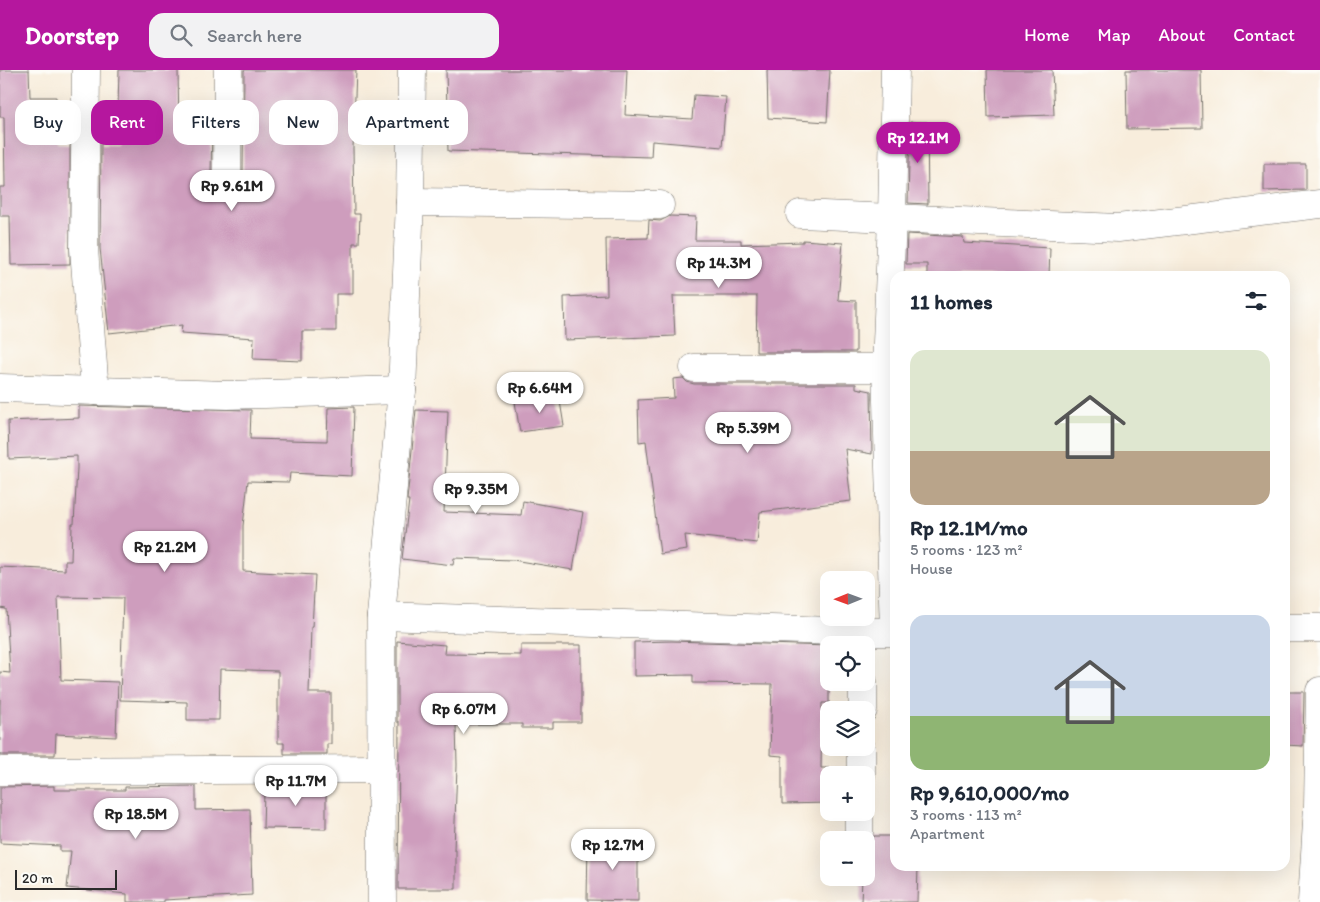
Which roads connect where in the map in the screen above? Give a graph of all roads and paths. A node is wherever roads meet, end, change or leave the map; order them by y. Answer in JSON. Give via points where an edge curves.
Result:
{"nodes":[{"id":1,"x":86,"y":70,"type":"edge"},
{"id":2,"x":228,"y":70,"type":"edge"},
{"id":3,"x":412,"y":70,"type":"edge"},
{"id":4,"x":894,"y":70,"type":"edge"},
{"id":5,"x":227,"y":171,"type":"dead end"},
{"id":6,"x":410,"y":202,"type":"junction"},
{"id":7,"x":1320,"y":204,"type":"edge"},
{"id":8,"x":660,"y":205,"type":"dead end"},
{"id":9,"x":800,"y":214,"type":"dead end"},
{"id":10,"x":892,"y":218,"type":"junction"},
{"id":11,"x":694,"y":368,"type":"dead end"},
{"id":12,"x":886,"y":368,"type":"junction"},
{"id":13,"x":0,"y":388,"type":"edge"},
{"id":14,"x":402,"y":390,"type":"junction"},
{"id":15,"x":95,"y":391,"type":"junction"},
{"id":16,"x":890,"y":500,"type":"edge"},
{"id":17,"x":381,"y":616,"type":"junction"},
{"id":18,"x":1290,"y":628,"type":"edge"},
{"id":19,"x":1320,"y":628,"type":"edge"},
{"id":20,"x":890,"y":633,"type":"edge"},
{"id":21,"x":820,"y":637,"type":"edge"},
{"id":22,"x":875,"y":637,"type":"edge"},
{"id":23,"x":1320,"y":691,"type":"edge"},
{"id":24,"x":382,"y":769,"type":"junction"},
{"id":25,"x":0,"y":771,"type":"edge"},
{"id":26,"x":382,"y":902,"type":"edge"},
{"id":27,"x":1312,"y":902,"type":"edge"}],
"edges":[{"from":1,"to":15,"type":"street","via":[[84,249]]},
{"from":2,"to":5,"type":"street"},
{"from":3,"to":6,"type":"street"},
{"from":4,"to":10,"type":"street"},
{"from":6,"to":8,"type":"street"},
{"from":6,"to":14,"type":"street"},
{"from":7,"to":10,"type":"street","via":[[1118,228]]},
{"from":9,"to":10,"type":"street"},
{"from":10,"to":12,"type":"street"},
{"from":11,"to":12,"type":"street"},
{"from":12,"to":16,"type":"street"},
{"from":13,"to":15,"type":"street"},
{"from":14,"to":15,"type":"street","via":[[228,395]]},
{"from":14,"to":17,"type":"street"},
{"from":17,"to":21,"type":"street"},
{"from":17,"to":24,"type":"street"},
{"from":18,"to":19,"type":"street"},
{"from":20,"to":22,"type":"street"},
{"from":23,"to":27,"type":"street"},
{"from":24,"to":25,"type":"street"},
{"from":24,"to":26,"type":"street"}]}
